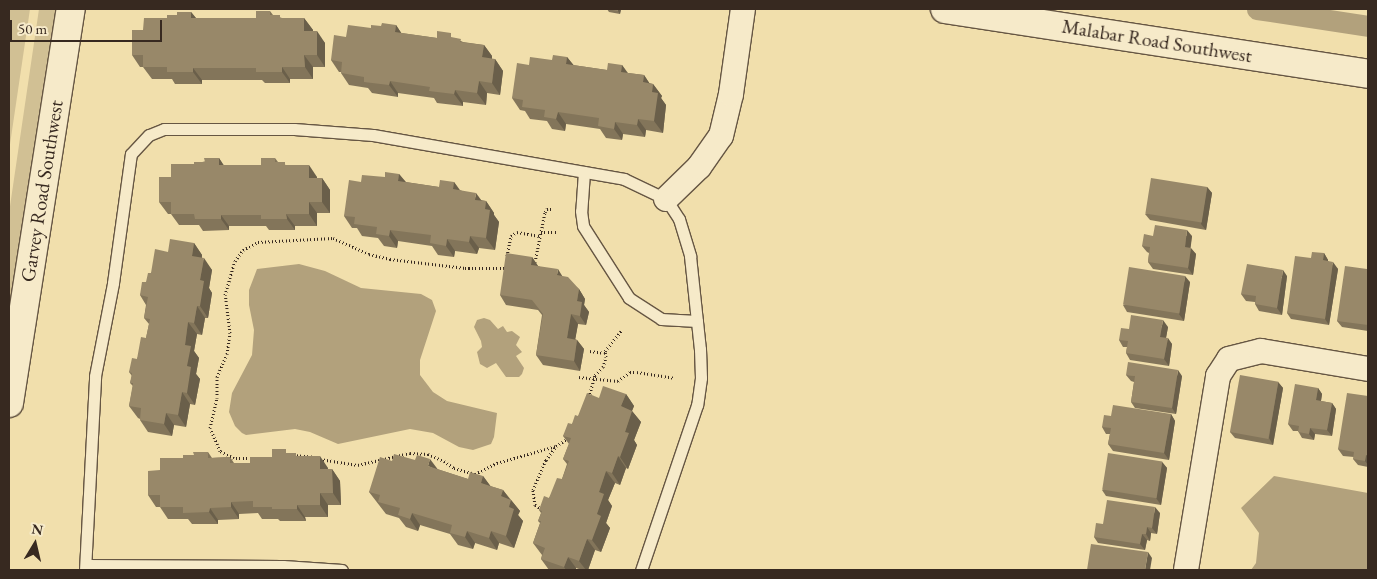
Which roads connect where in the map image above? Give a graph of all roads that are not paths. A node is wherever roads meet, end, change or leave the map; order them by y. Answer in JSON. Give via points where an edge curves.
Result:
{"nodes":[{"id":1,"x":71,"y":9,"type":"edge"},
{"id":2,"x":744,"y":9,"type":"edge"},
{"id":3,"x":945,"y":9,"type":"edge"},
{"id":4,"x":1368,"y":74,"type":"edge"},
{"id":5,"x":584,"y":172,"type":"junction"},
{"id":6,"x":666,"y":199,"type":"junction"},
{"id":7,"x":697,"y":321,"type":"junction"},
{"id":8,"x":1368,"y":369,"type":"edge"},
{"id":9,"x":9,"y":403,"type":"edge"},
{"id":10,"x":86,"y":568,"type":"edge"},
{"id":11,"x":342,"y":570,"type":"edge"},
{"id":12,"x":641,"y":570,"type":"edge"},
{"id":13,"x":1186,"y":570,"type":"edge"}],
"edges":[{"from":1,"to":9,"type":"main road","name":"Garvey Road Southwest"},
{"from":2,"to":6,"type":"street","via":[[721,136],[699,167]]},
{"from":3,"to":4,"type":"main road","name":"Malabar Road Southwest"},
{"from":5,"to":6,"type":"lane","via":[[624,178]]},
{"from":5,"to":7,"type":"lane","via":[[580,211],[583,226],[629,298],[661,318]]},
{"from":5,"to":10,"type":"lane","via":[[373,135],[294,129],[164,129],[149,135],[131,154],[113,283],[95,376]]},
{"from":6,"to":7,"type":"lane","via":[[679,219],[690,256]]},
{"from":7,"to":12,"type":"lane","via":[[701,378],[697,405]]},
{"from":8,"to":13,"type":"street","via":[[1261,351],[1229,358],[1218,376]]},
{"from":10,"to":11,"type":"lane","via":[[283,566]]}]}
